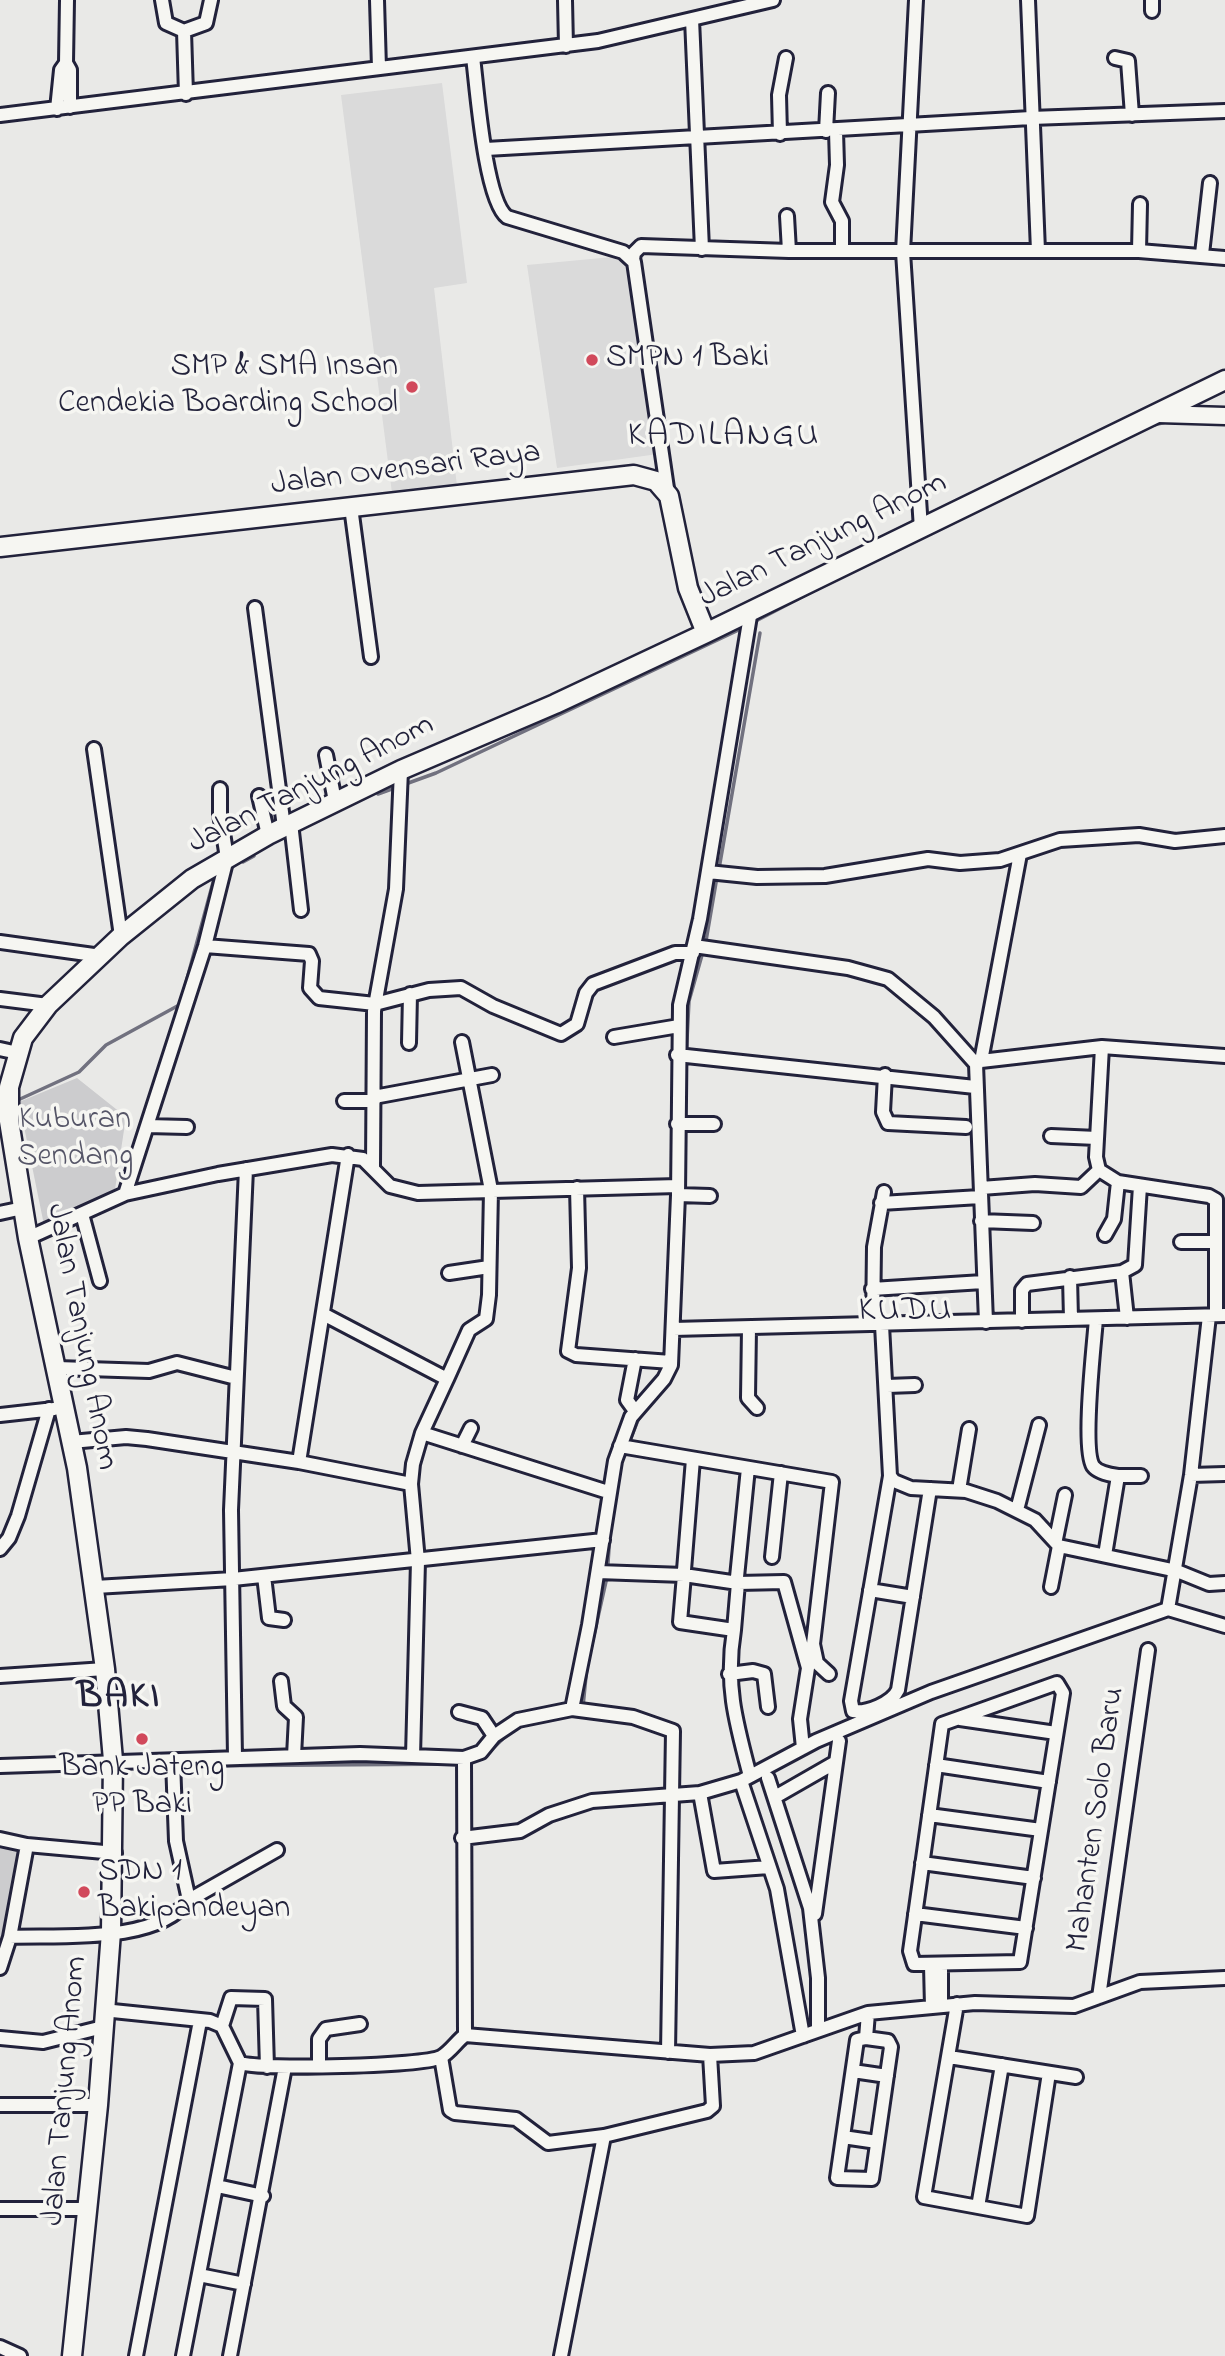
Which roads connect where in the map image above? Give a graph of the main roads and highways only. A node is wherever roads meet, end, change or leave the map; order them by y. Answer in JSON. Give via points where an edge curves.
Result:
{"nodes":[{"id":1,"x":1225,"y":380,"type":"edge"},
{"id":2,"x":0,"y":548,"type":"edge"},
{"id":3,"x":706,"y":633,"type":"junction"},
{"id":4,"x":9,"y":1051,"type":"edge"},
{"id":5,"x":4,"y":1100,"type":"edge"},
{"id":6,"x":72,"y":2356,"type":"edge"}],
"edges":[{"from":1,"to":3,"type":"main road","name":"Jalan Tanjung Anom","via":[[921,529],[751,620]]},
{"from":2,"to":3,"type":"main road","name":"Jalan Ovensari Raya","via":[[634,475],[656,481],[669,496],[688,588]]},
{"from":3,"to":4,"type":"main road","name":"Jalan Tanjung Anom","via":[[401,780],[335,801],[227,858],[178,889],[121,936],[48,1005]]},
{"from":4,"to":5,"type":"main road","name":"Jalan Tanjung Anom"},
{"from":5,"to":6,"type":"main road","name":"Jalan Tanjung Anom","via":[[57,1368],[57,1409],[71,1442],[95,1587],[113,1760],[111,1932]]}]}
